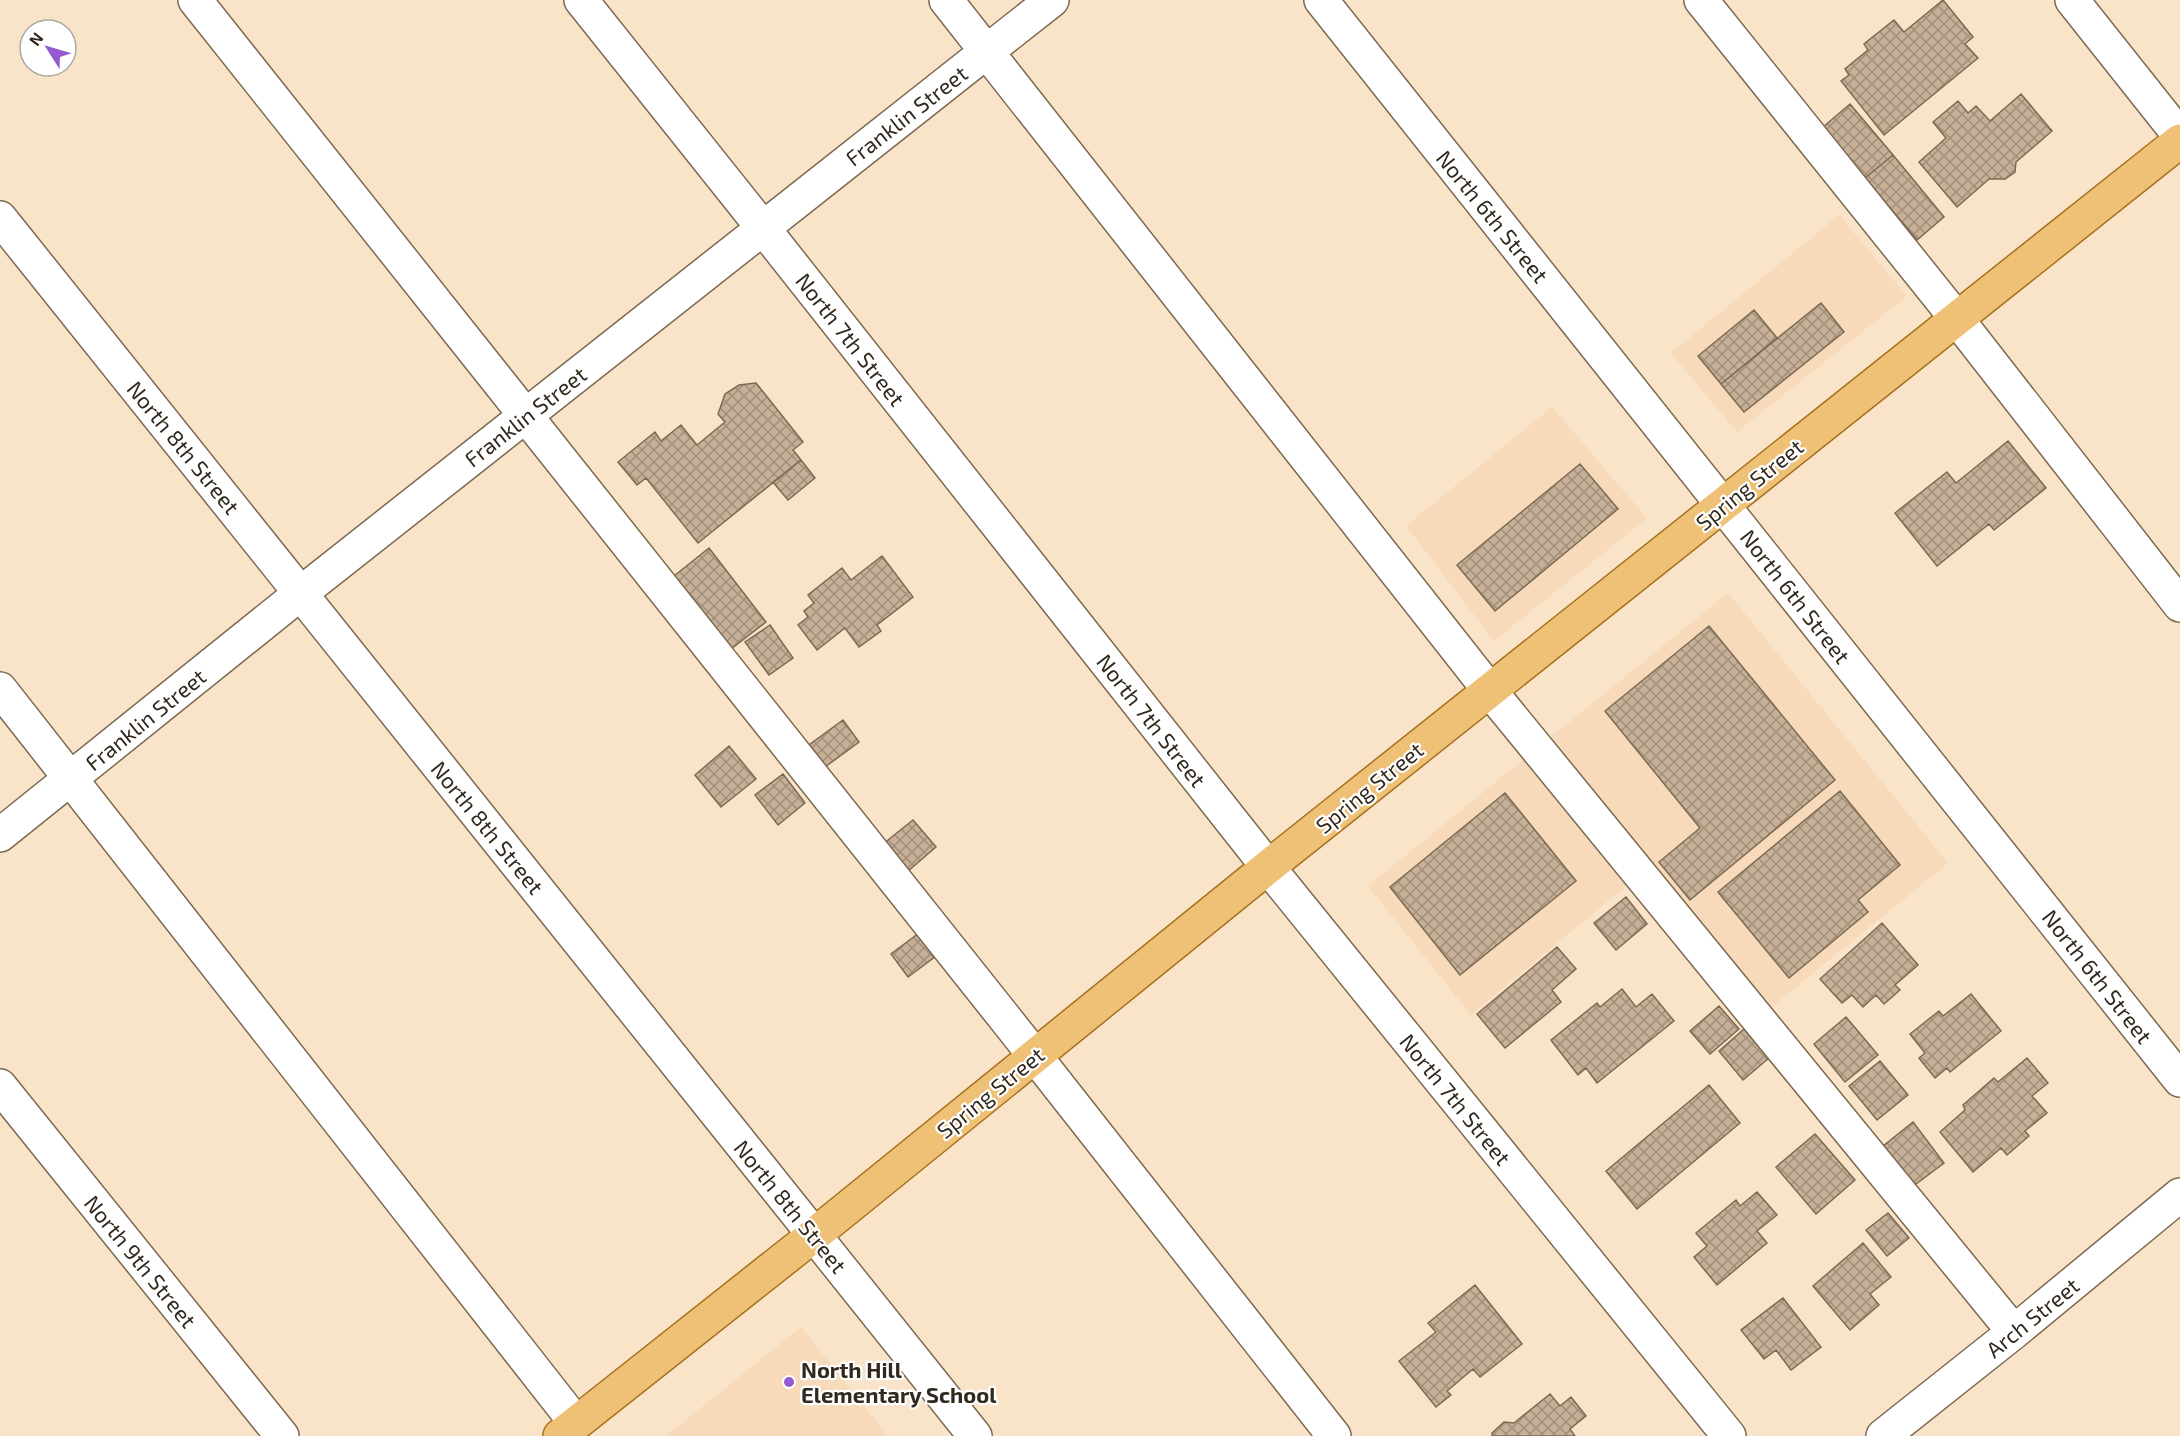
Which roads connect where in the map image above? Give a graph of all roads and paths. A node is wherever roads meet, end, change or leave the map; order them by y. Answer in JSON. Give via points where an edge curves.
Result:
{"nodes":[{"id":1,"x":195,"y":0,"type":"edge"},
{"id":2,"x":581,"y":0,"type":"edge"},
{"id":3,"x":946,"y":0,"type":"edge"},
{"id":4,"x":1052,"y":0,"type":"edge"},
{"id":5,"x":1321,"y":0,"type":"edge"},
{"id":6,"x":1701,"y":0,"type":"edge"},
{"id":7,"x":2072,"y":0,"type":"edge"},
{"id":8,"x":987,"y":51,"type":"junction"},
{"id":9,"x":2180,"y":136,"type":"edge"},
{"id":10,"x":2180,"y":141,"type":"edge"},
{"id":11,"x":0,"y":218,"type":"edge"},
{"id":12,"x":763,"y":228,"type":"junction"},
{"id":13,"x":1957,"y":319,"type":"junction"},
{"id":14,"x":525,"y":416,"type":"junction"},
{"id":15,"x":1723,"y":505,"type":"junction"},
{"id":16,"x":300,"y":593,"type":"junction"},
{"id":17,"x":2180,"y":605,"type":"edge"},
{"id":18,"x":0,"y":688,"type":"edge"},
{"id":19,"x":1490,"y":691,"type":"junction"},
{"id":20,"x":70,"y":778,"type":"junction"},
{"id":21,"x":0,"y":835,"type":"edge"},
{"id":22,"x":1268,"y":867,"type":"junction"},
{"id":23,"x":1035,"y":1056,"type":"junction"},
{"id":24,"x":2180,"y":1080,"type":"edge"},
{"id":25,"x":0,"y":1086,"type":"edge"},
{"id":26,"x":2180,"y":1195,"type":"edge"},
{"id":27,"x":814,"y":1235,"type":"junction"},
{"id":28,"x":2014,"y":1332,"type":"junction"},
{"id":29,"x":568,"y":1430,"type":"edge"},
{"id":30,"x":282,"y":1436,"type":"edge"},
{"id":31,"x":975,"y":1436,"type":"edge"},
{"id":32,"x":1334,"y":1436,"type":"edge"},
{"id":33,"x":1729,"y":1436,"type":"edge"},
{"id":34,"x":1883,"y":1436,"type":"edge"}],
"edges":[{"from":1,"to":14,"type":"street"},
{"from":2,"to":12,"type":"street","name":"North 7th Street"},
{"from":3,"to":8,"type":"street"},
{"from":4,"to":8,"type":"street","name":"Franklin Street"},
{"from":5,"to":15,"type":"street","name":"North 6th Street"},
{"from":6,"to":13,"type":"street"},
{"from":7,"to":9,"type":"street"},
{"from":8,"to":12,"type":"street","name":"Franklin Street"},
{"from":8,"to":19,"type":"street"},
{"from":10,"to":13,"type":"main road","name":"Spring Street"},
{"from":11,"to":16,"type":"street","name":"North 8th Street"},
{"from":12,"to":14,"type":"street","name":"Franklin Street"},
{"from":12,"to":22,"type":"street","name":"North 7th Street"},
{"from":13,"to":15,"type":"main road","name":"Spring Street"},
{"from":13,"to":17,"type":"street"},
{"from":14,"to":16,"type":"street","name":"Franklin Street"},
{"from":14,"to":23,"type":"street"},
{"from":15,"to":19,"type":"main road","name":"Spring Street"},
{"from":15,"to":24,"type":"street","name":"North 6th Street"},
{"from":16,"to":20,"type":"street","name":"Franklin Street"},
{"from":16,"to":27,"type":"street","name":"North 8th Street"},
{"from":18,"to":20,"type":"street"},
{"from":19,"to":22,"type":"main road","name":"Spring Street"},
{"from":19,"to":28,"type":"street"},
{"from":20,"to":21,"type":"street","name":"Franklin Street"},
{"from":20,"to":29,"type":"street"},
{"from":22,"to":23,"type":"main road","name":"Spring Street"},
{"from":22,"to":33,"type":"street","name":"North 7th Street"},
{"from":23,"to":27,"type":"main road","name":"Spring Street"},
{"from":23,"to":32,"type":"street"},
{"from":25,"to":30,"type":"street","name":"North 9th Street"},
{"from":26,"to":28,"type":"street","name":"Arch Street"},
{"from":27,"to":29,"type":"main road","name":"Spring Street"},
{"from":27,"to":31,"type":"street","name":"North 8th Street"},
{"from":28,"to":34,"type":"street","name":"Arch Street"}]}
